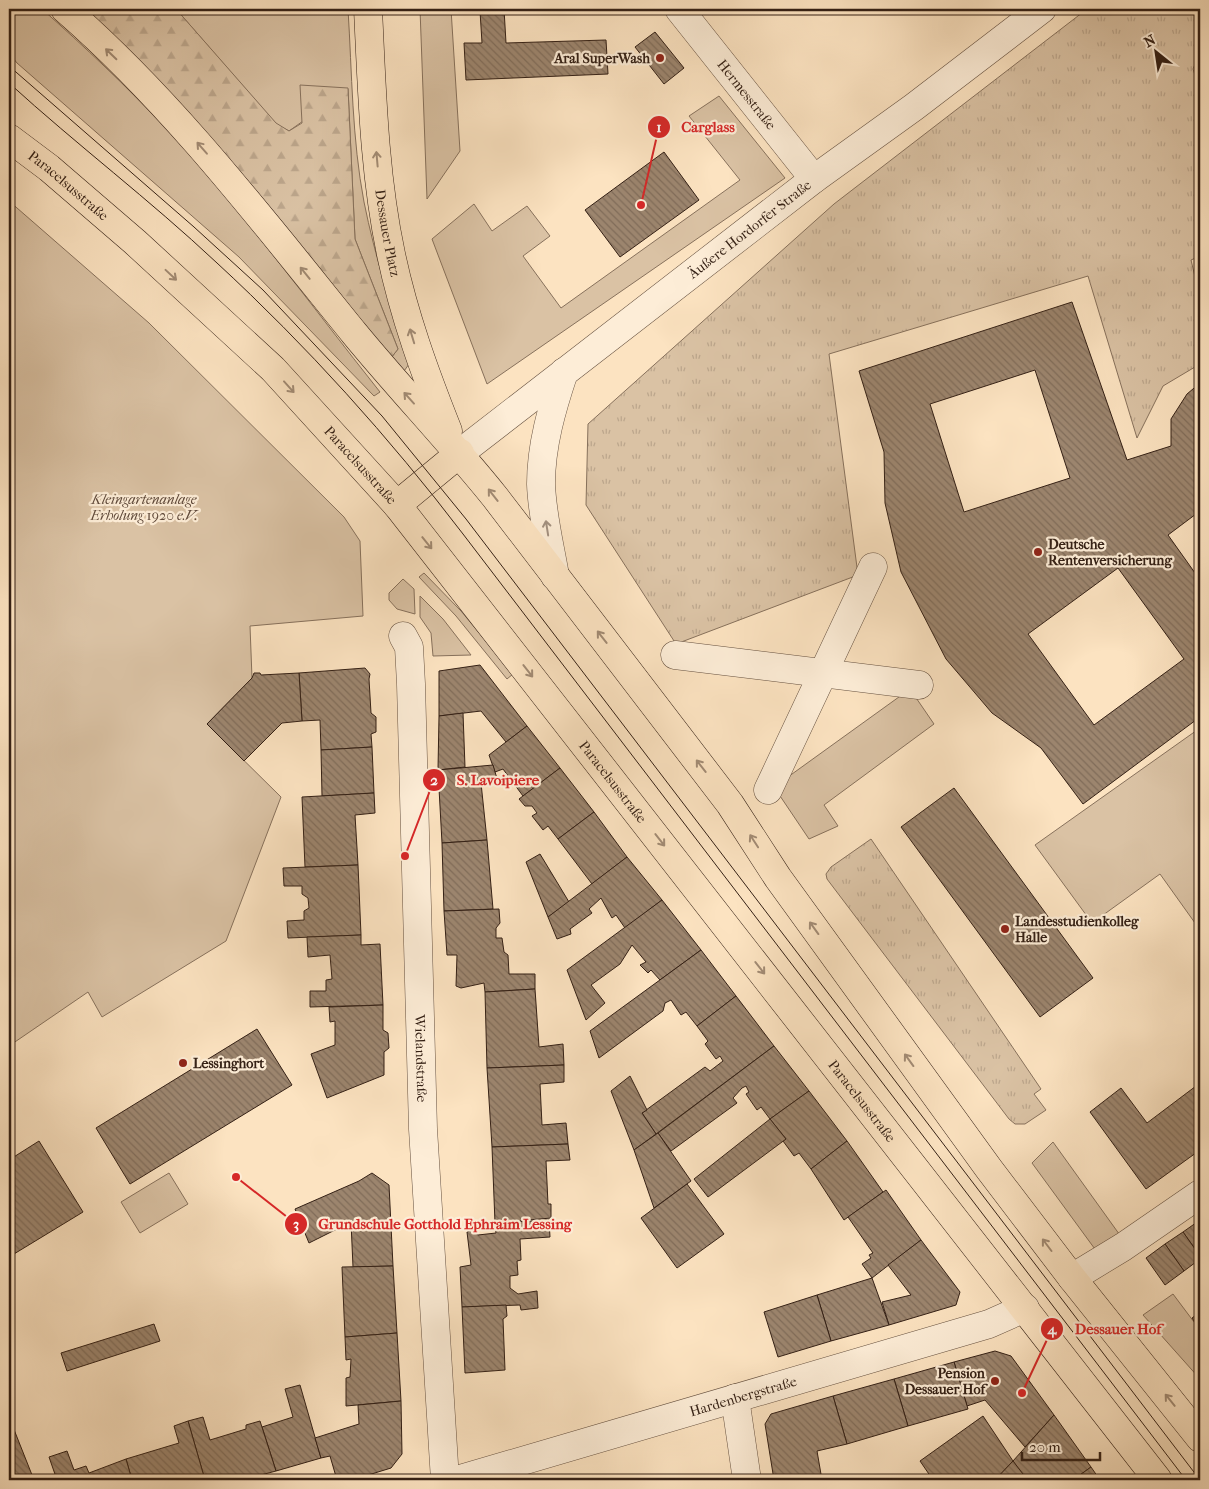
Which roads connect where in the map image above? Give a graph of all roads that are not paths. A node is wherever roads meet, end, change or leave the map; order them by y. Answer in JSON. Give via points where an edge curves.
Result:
{"nodes":[{"id":1,"x":65,"y":9,"type":"edge"},
{"id":2,"x":368,"y":9,"type":"edge"},
{"id":3,"x":679,"y":9,"type":"edge"},
{"id":4,"x":1042,"y":9,"type":"edge"},
{"id":5,"x":9,"y":138,"type":"edge"},
{"id":6,"x":814,"y":179,"type":"junction"},
{"id":7,"x":564,"y":372,"type":"junction"},
{"id":8,"x":457,"y":450,"type":"junction"},
{"id":9,"x":396,"y":505,"type":"junction"},
{"id":10,"x":873,"y":567,"type":"dead end"},
{"id":11,"x":555,"y":576,"type":"junction"},
{"id":12,"x":403,"y":636,"type":"dead end"},
{"id":13,"x":675,"y":655,"type":"dead end"},
{"id":14,"x":823,"y":673,"type":"junction"},
{"id":15,"x":919,"y":685,"type":"dead end"},
{"id":16,"x":768,"y":790,"type":"dead end"},
{"id":17,"x":1200,"y":1194,"type":"edge"},
{"id":18,"x":1072,"y":1278,"type":"junction"},
{"id":19,"x":1024,"y":1308,"type":"junction"},
{"id":20,"x":734,"y":1398,"type":"junction"},
{"id":21,"x":1200,"y":1438,"type":"edge"},
{"id":22,"x":445,"y":1480,"type":"edge"},
{"id":23,"x":457,"y":1480,"type":"edge"},
{"id":24,"x":747,"y":1480,"type":"edge"},
{"id":25,"x":1158,"y":1480,"type":"edge"}],
"edges":[{"from":8,"to":1,"type":"main road","one_way":true,"via":[[390,378],[202,148]]},
{"from":8,"to":2,"type":"main road","name":"Dessauer Platz","one_way":true,"via":[[422,367],[391,254],[379,176]]},
{"from":3,"to":6,"type":"street","name":"Hermesstraße"},
{"from":4,"to":6,"type":"street","name":"Äußere Hordorfer Straße"},
{"from":5,"to":9,"type":"main road","name":"Paracelsusstraße","one_way":true,"via":[[136,242],[273,369]]},
{"from":6,"to":7,"type":"street","name":"Äußere Hordorfer Straße"},
{"from":7,"to":8,"type":"street","name":"Äußere Hordorfer Straße"},
{"from":11,"to":7,"type":"street","one_way":true,"via":[[542,475],[544,442]]},
{"from":8,"to":9,"type":"main road"},
{"from":11,"to":8,"type":"main road","one_way":true},
{"from":9,"to":19,"type":"main road","name":"Paracelsusstraße","one_way":true},
{"from":10,"to":14,"type":"street"},
{"from":18,"to":11,"type":"main road","one_way":true,"via":[[943,1107],[812,925],[730,804]]},
{"from":12,"to":22,"type":"street","name":"Wielandstraße","via":[[409,647],[410,666],[423,1129]]},
{"from":13,"to":14,"type":"street"},
{"from":14,"to":15,"type":"street"},
{"from":14,"to":16,"type":"street"},
{"from":17,"to":18,"type":"street"},
{"from":21,"to":18,"type":"main road","one_way":true},
{"from":19,"to":20,"type":"street","name":"Hardenbergstraße","via":[[989,1324]]},
{"from":19,"to":25,"type":"main road","name":"Paracelsusstraße"},
{"from":20,"to":23,"type":"street","name":"Hardenbergstraße"},
{"from":20,"to":24,"type":"street"}]}
